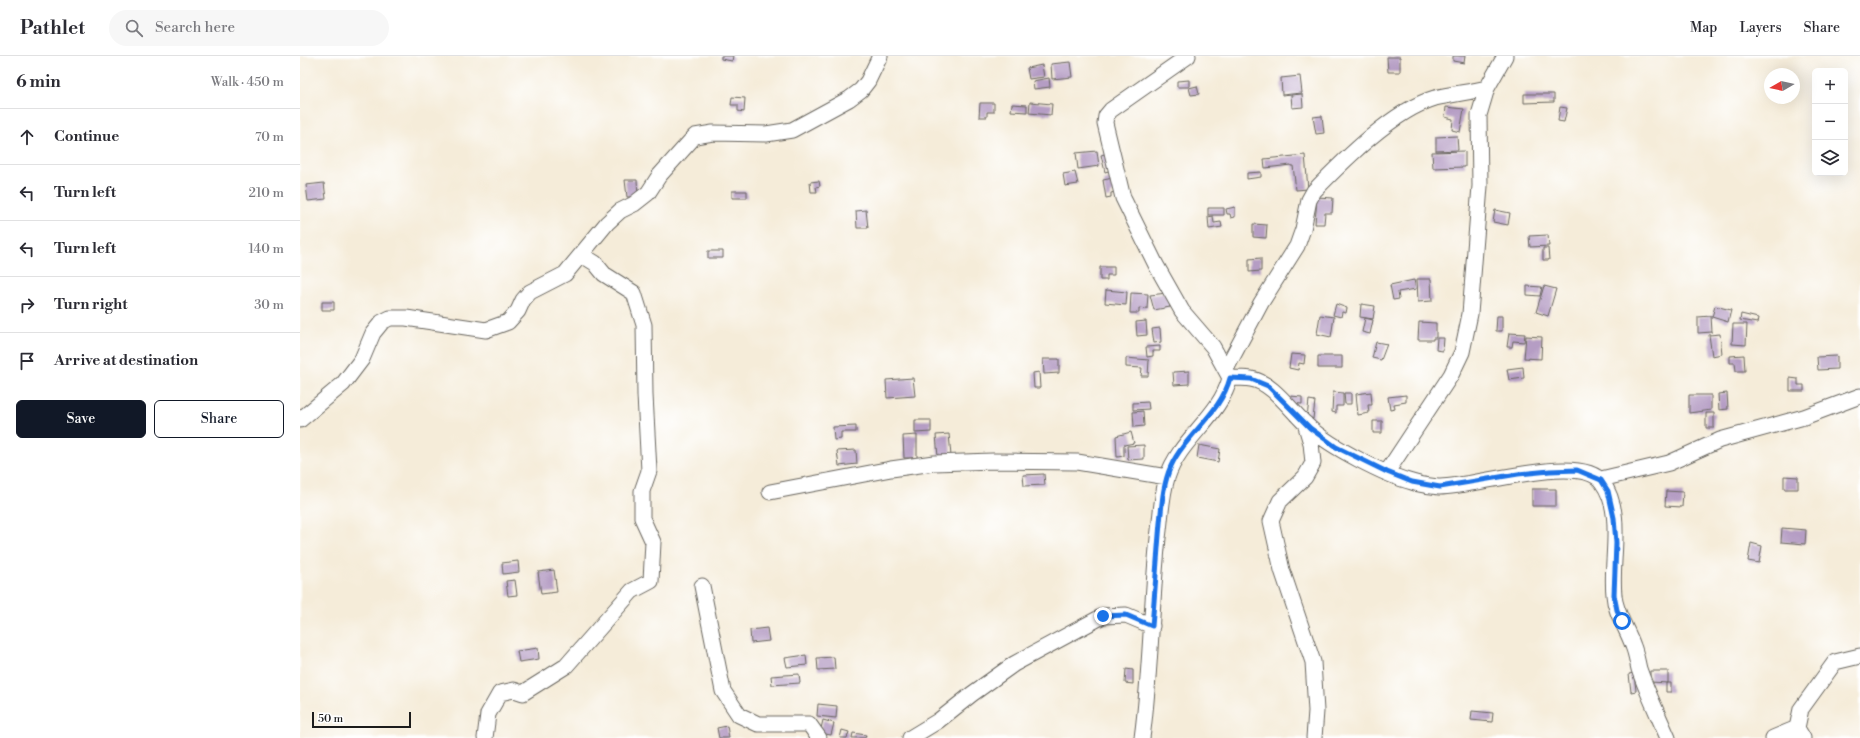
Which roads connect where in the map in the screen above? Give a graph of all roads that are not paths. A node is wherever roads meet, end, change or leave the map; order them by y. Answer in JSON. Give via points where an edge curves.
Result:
{"nodes":[{"id":1,"x":880,"y":56,"type":"edge"},
{"id":2,"x":1188,"y":56,"type":"edge"},
{"id":3,"x":1504,"y":56,"type":"edge"},
{"id":4,"x":1487,"y":88,"type":"junction"},
{"id":5,"x":582,"y":255,"type":"junction"},
{"id":6,"x":1228,"y":374,"type":"junction"},
{"id":7,"x":1860,"y":396,"type":"edge"},
{"id":8,"x":300,"y":420,"type":"edge"},
{"id":9,"x":1306,"y":424,"type":"junction"},
{"id":10,"x":1387,"y":472,"type":"junction"},
{"id":11,"x":1167,"y":477,"type":"junction"},
{"id":12,"x":1601,"y":480,"type":"junction"},
{"id":13,"x":770,"y":492,"type":"dead end"},
{"id":14,"x":702,"y":586,"type":"dead end"},
{"id":15,"x":1152,"y":626,"type":"junction"},
{"id":16,"x":1860,"y":656,"type":"edge"},
{"id":17,"x":1800,"y":733,"type":"edge"},
{"id":18,"x":485,"y":738,"type":"edge"},
{"id":19,"x":819,"y":738,"type":"edge"},
{"id":20,"x":910,"y":738,"type":"edge"},
{"id":21,"x":1142,"y":738,"type":"edge"},
{"id":22,"x":1314,"y":738,"type":"edge"},
{"id":23,"x":1668,"y":738,"type":"edge"},
{"id":24,"x":1773,"y":738,"type":"edge"}],
"edges":[{"from":1,"to":5,"type":"street","via":[[861,90],[792,130],[766,134],[713,133],[695,136],[659,176],[648,194],[620,210]]},
{"from":2,"to":6,"type":"street","via":[[1111,110],[1106,116],[1105,123],[1123,198],[1182,311],[1213,347]]},
{"from":3,"to":4,"type":"street"},
{"from":4,"to":6,"type":"street","via":[[1435,99],[1403,114],[1384,127],[1314,191],[1309,200],[1297,246],[1261,303]]},
{"from":4,"to":10,"type":"street","via":[[1479,115],[1480,186],[1470,314],[1462,352],[1451,375]]},
{"from":5,"to":8,"type":"street","via":[[565,274],[530,292],[518,312],[508,322],[486,330],[406,318],[390,318],[382,322],[373,333],[362,359],[343,384]]},
{"from":5,"to":18,"type":"street","via":[[634,294],[644,325],[644,395],[649,471],[642,491],[642,518],[653,542],[651,581],[632,592],[566,666],[523,693],[514,690],[500,693],[488,714]]},
{"from":6,"to":9,"type":"street","via":[[1268,386]]},
{"from":6,"to":11,"type":"street","via":[[1228,386],[1211,413],[1179,453]]},
{"from":7,"to":12,"type":"street","via":[[1804,417],[1720,440],[1669,463]]},
{"from":9,"to":10,"type":"street","via":[[1336,447]]},
{"from":9,"to":22,"type":"street","via":[[1313,463],[1305,477],[1280,501],[1270,521],[1282,570],[1313,662],[1316,711]]},
{"from":10,"to":12,"type":"street","via":[[1412,482],[1440,487],[1550,471],[1577,470]]},
{"from":11,"to":13,"type":"street","via":[[1077,462],[993,460],[934,463],[891,469]]},
{"from":11,"to":15,"type":"street","via":[[1155,566]]},
{"from":12,"to":23,"type":"street","via":[[1608,491],[1614,518],[1614,595],[1617,610],[1634,646],[1639,668]]},
{"from":14,"to":19,"type":"street","via":[[723,691],[739,715],[758,724],[809,724]]},
{"from":15,"to":20,"type":"street","via":[[1126,615],[1103,616],[1014,664],[938,721]]},
{"from":15,"to":21,"type":"street"},
{"from":16,"to":17,"type":"street","via":[[1835,662],[1801,710]]},
{"from":17,"to":24,"type":"street"}]}
